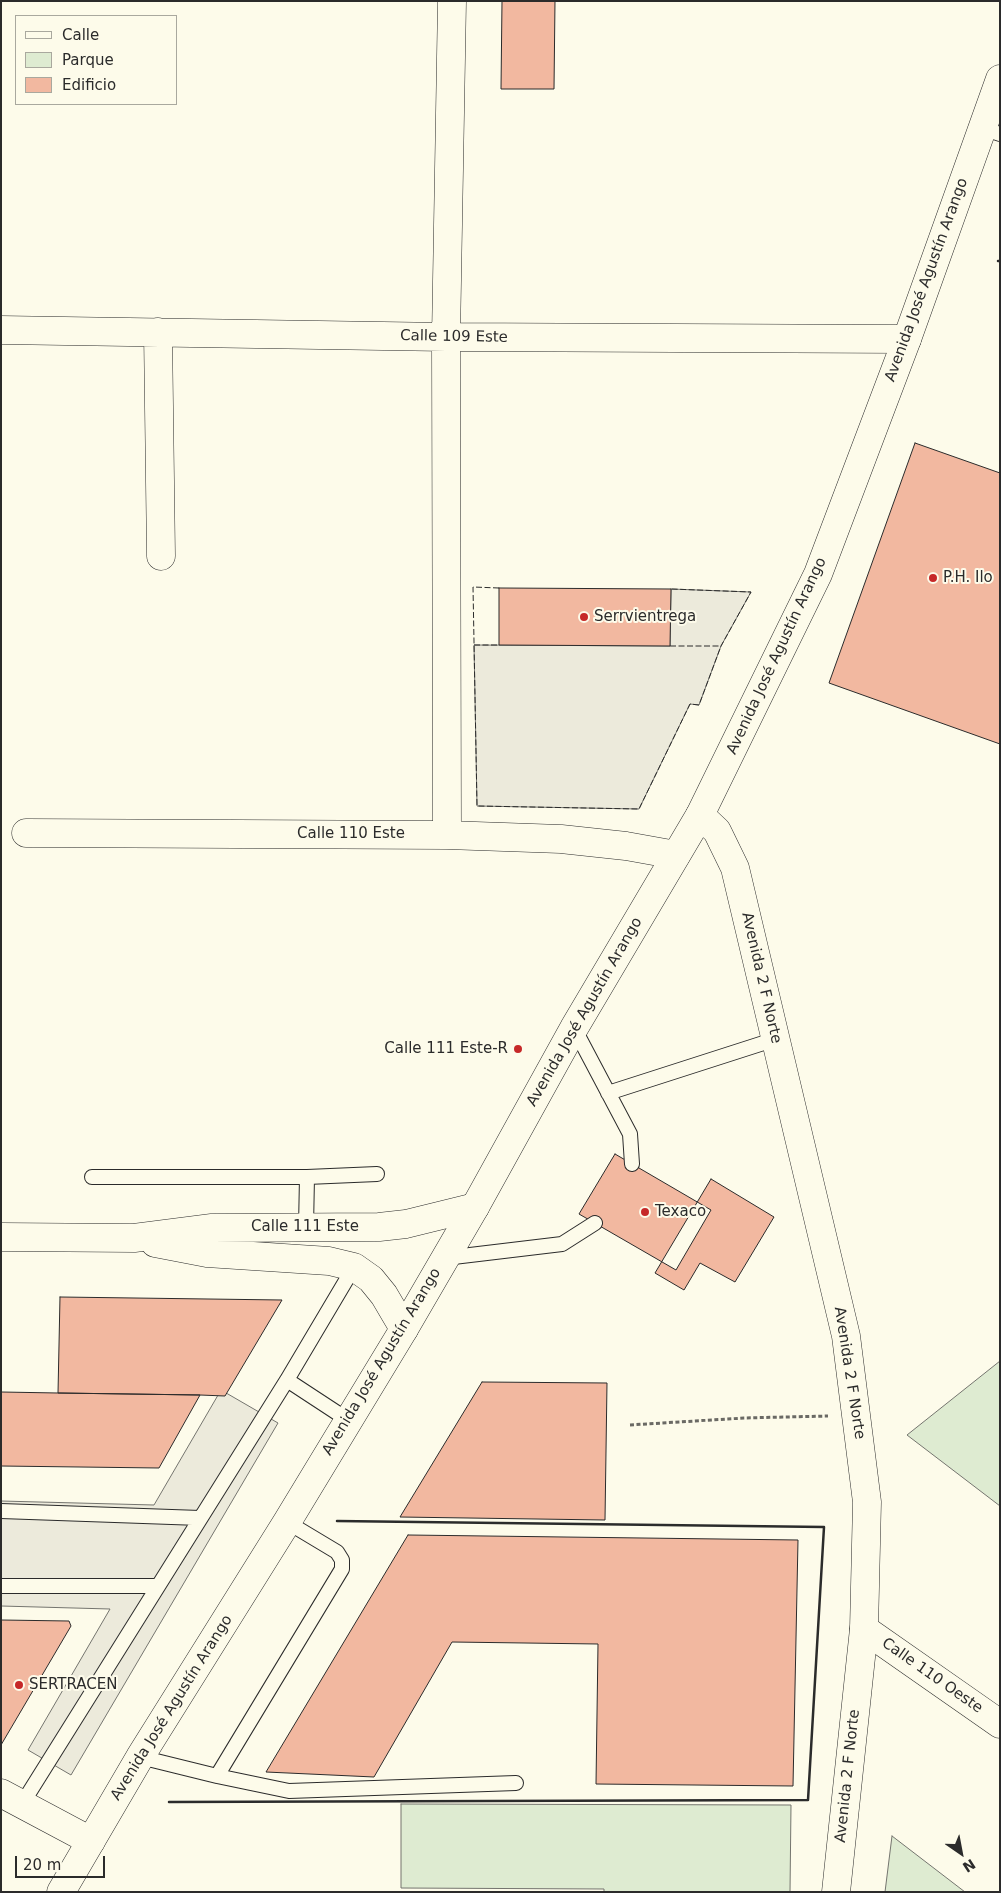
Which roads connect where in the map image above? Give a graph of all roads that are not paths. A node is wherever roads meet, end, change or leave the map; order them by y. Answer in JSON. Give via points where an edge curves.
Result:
{"nodes":[{"id":1,"x":452,"y":1,"type":"edge"},
{"id":2,"x":1000,"y":79,"type":"edge"},
{"id":3,"x":991,"y":131,"type":"edge"},
{"id":4,"x":1,"y":330,"type":"edge"},
{"id":5,"x":158,"y":332,"type":"junction"},
{"id":6,"x":446,"y":337,"type":"junction"},
{"id":7,"x":907,"y":339,"type":"junction"},
{"id":8,"x":161,"y":556,"type":"dead end"},
{"id":9,"x":700,"y":816,"type":"junction"},
{"id":10,"x":26,"y":833,"type":"dead end"},
{"id":11,"x":447,"y":835,"type":"junction"},
{"id":12,"x":676,"y":855,"type":"junction"},
{"id":13,"x":574,"y":1028,"type":"junction"},
{"id":14,"x":776,"y":1039,"type":"junction"},
{"id":15,"x":608,"y":1093,"type":"junction"},
{"id":16,"x":632,"y":1164,"type":"dead end"},
{"id":17,"x":376,"y":1174,"type":"dead end"},
{"id":18,"x":92,"y":1177,"type":"dead end"},
{"id":19,"x":307,"y":1177,"type":"junction"},
{"id":20,"x":475,"y":1207,"type":"junction"},
{"id":21,"x":595,"y":1223,"type":"dead end"},
{"id":22,"x":306,"y":1227,"type":"junction"},
{"id":23,"x":1,"y":1237,"type":"edge"},
{"id":24,"x":134,"y":1238,"type":"junction"},
{"id":25,"x":445,"y":1258,"type":"junction"},
{"id":26,"x":354,"y":1267,"type":"junction"},
{"id":27,"x":404,"y":1328,"type":"junction"},
{"id":28,"x":287,"y":1380,"type":"junction"},
{"id":29,"x":348,"y":1420,"type":"junction"},
{"id":30,"x":1,"y":1511,"type":"edge"},
{"id":31,"x":200,"y":1518,"type":"junction"},
{"id":32,"x":287,"y":1522,"type":"junction"},
{"id":33,"x":1,"y":1586,"type":"edge"},
{"id":34,"x":158,"y":1586,"type":"junction"},
{"id":35,"x":864,"y":1628,"type":"junction"},
{"id":36,"x":1000,"y":1724,"type":"edge"},
{"id":37,"x":140,"y":1757,"type":"junction"},
{"id":38,"x":217,"y":1776,"type":"junction"},
{"id":39,"x":516,"y":1783,"type":"dead end"},
{"id":40,"x":12,"y":1798,"type":"edge"},
{"id":41,"x":90,"y":1842,"type":"junction"},
{"id":42,"x":61,"y":1892,"type":"edge"},
{"id":43,"x":836,"y":1892,"type":"edge"}],
"edges":[{"from":1,"to":6,"type":"street"},
{"from":2,"to":3,"type":"street","name":"Avenida José Agustín Arango"},
{"from":3,"to":7,"type":"street","name":"Avenida José Agustín Arango"},
{"from":4,"to":5,"type":"street","name":"Calle 109 Este"},
{"from":5,"to":6,"type":"street","name":"Calle 109 Este"},
{"from":5,"to":8,"type":"street"},
{"from":6,"to":7,"type":"street","name":"Calle 109 Este"},
{"from":6,"to":11,"type":"street"},
{"from":7,"to":9,"type":"street","name":"Avenida José Agustín Arango","via":[[818,574]]},
{"from":9,"to":12,"type":"street","name":"Avenida José Agustín Arango"},
{"from":9,"to":14,"type":"street","name":"Avenida 2 F Norte","via":[[718,831],[735,868]]},
{"from":10,"to":11,"type":"street","name":"Calle 110 Este"},
{"from":11,"to":12,"type":"street","name":"Calle 110 Este","via":[[561,839]]},
{"from":12,"to":13,"type":"street","name":"Avenida José Agustín Arango"},
{"from":13,"to":15,"type":"lane"},
{"from":13,"to":20,"type":"street","name":"Avenida José Agustín Arango"},
{"from":14,"to":15,"type":"lane"},
{"from":14,"to":35,"type":"street","name":"Avenida 2 F Norte","via":[[846,1336],[867,1502]]},
{"from":15,"to":16,"type":"lane","via":[[630,1134]]},
{"from":17,"to":19,"type":"lane"},
{"from":18,"to":19,"type":"lane"},
{"from":19,"to":22,"type":"lane"},
{"from":20,"to":22,"type":"street","name":"Calle 111 Este","via":[[406,1224]]},
{"from":20,"to":25,"type":"street","name":"Avenida José Agustín Arango"},
{"from":21,"to":25,"type":"lane","via":[[562,1244]]},
{"from":22,"to":24,"type":"street","name":"Calle 111 Este","via":[[212,1228]]},
{"from":23,"to":24,"type":"street","name":"Calle 111 Este"},
{"from":24,"to":26,"type":"street","name":"Calle 111 Este","via":[[207,1253],[329,1260]]},
{"from":25,"to":27,"type":"street","name":"Avenida José Agustín Arango"},
{"from":26,"to":27,"type":"street","name":"Calle 111 Este","via":[[372,1279]]},
{"from":26,"to":28,"type":"lane"},
{"from":27,"to":29,"type":"street","name":"Avenida José Agustín Arango"},
{"from":28,"to":29,"type":"lane"},
{"from":28,"to":31,"type":"lane"},
{"from":29,"to":32,"type":"street","name":"Avenida José Agustín Arango"},
{"from":30,"to":31,"type":"lane"},
{"from":31,"to":34,"type":"lane"},
{"from":32,"to":37,"type":"street","name":"Avenida José Agustín Arango"},
{"from":32,"to":38,"type":"lane","via":[[337,1552],[342,1560],[342,1569]]},
{"from":33,"to":34,"type":"lane"},
{"from":34,"to":40,"type":"lane"},
{"from":35,"to":36,"type":"street","name":"Calle 110 Oeste"},
{"from":35,"to":43,"type":"street","name":"Avenida 2 F Norte"},
{"from":37,"to":38,"type":"lane"},
{"from":37,"to":41,"type":"street","name":"Avenida José Agustín Arango"},
{"from":38,"to":39,"type":"lane","via":[[289,1792]]},
{"from":40,"to":41,"type":"street"},
{"from":41,"to":42,"type":"street","name":"Avenida José Agustín Arango"}]}
